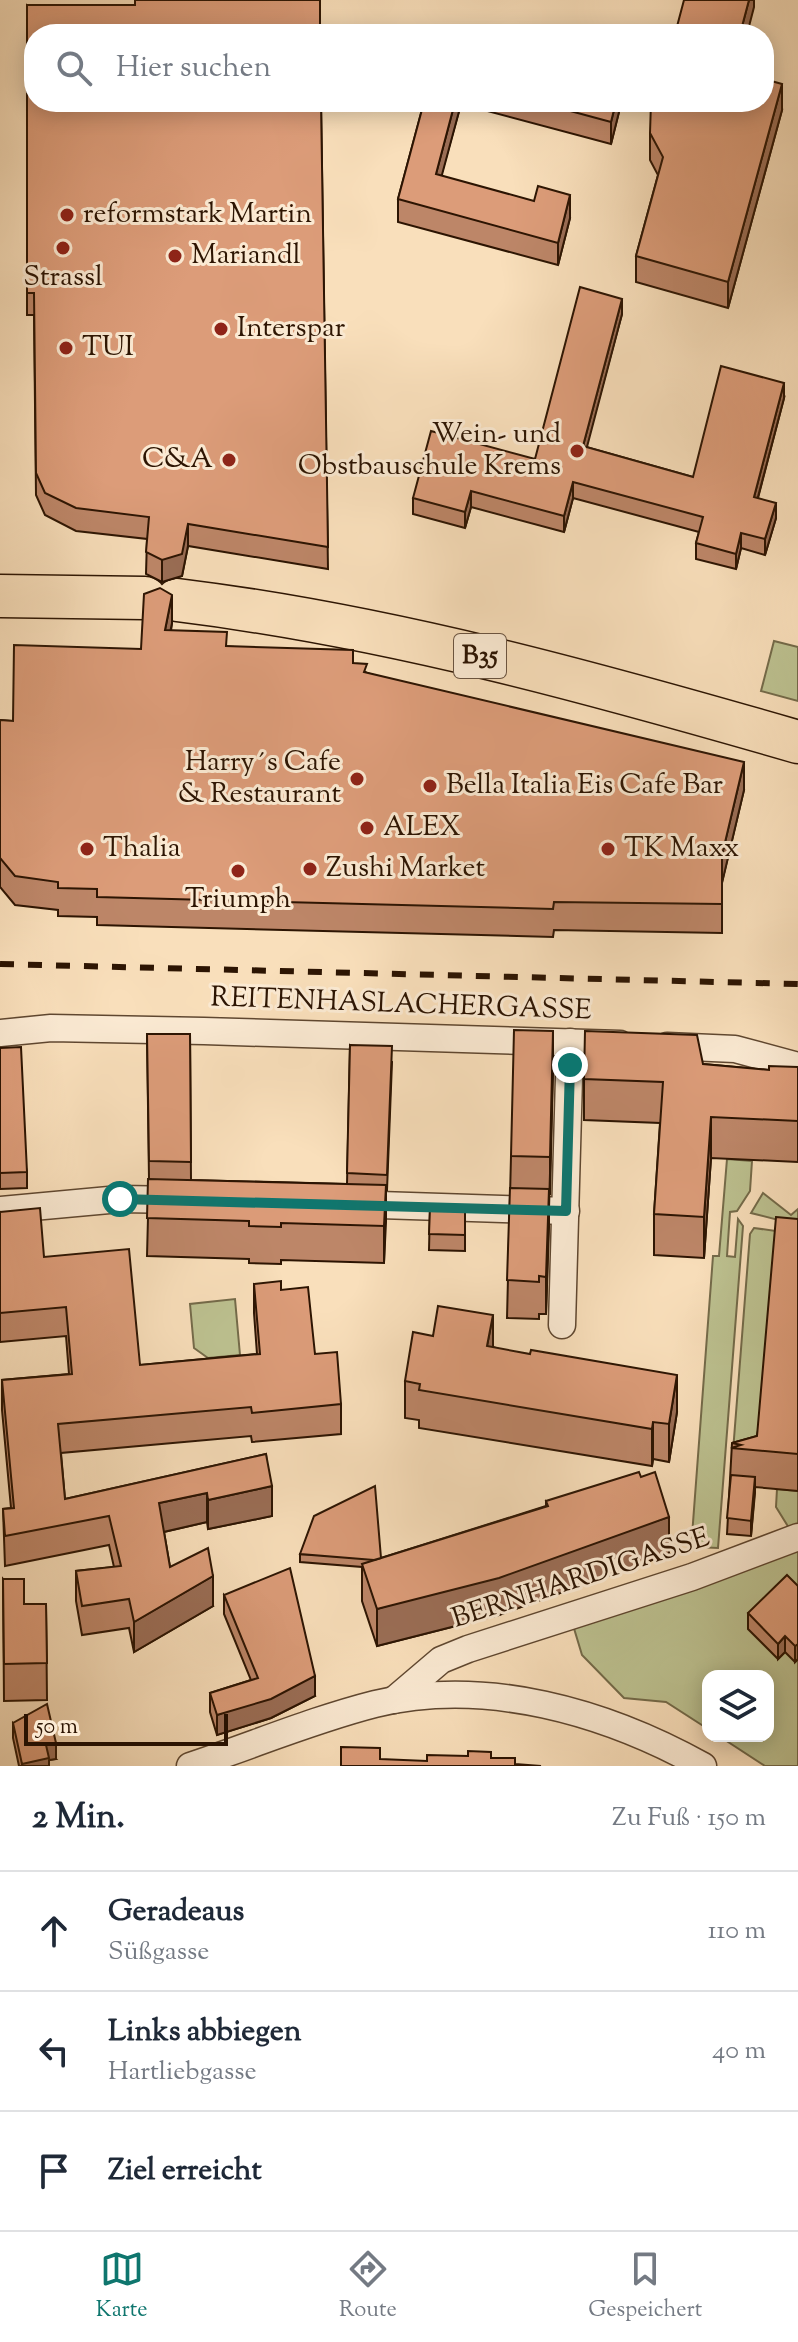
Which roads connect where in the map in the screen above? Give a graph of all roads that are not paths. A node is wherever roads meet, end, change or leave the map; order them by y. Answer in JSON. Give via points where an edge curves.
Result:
{"nodes":[{"id":1,"x":0,"y":596,"type":"edge"},
{"id":2,"x":798,"y":742,"type":"edge"},
{"id":3,"x":0,"y":1033,"type":"edge"},
{"id":4,"x":570,"y":1042,"type":"junction"},
{"id":5,"x":798,"y":1066,"type":"edge"},
{"id":6,"x":215,"y":1201,"type":"edge"},
{"id":7,"x":325,"y":1203,"type":"edge"},
{"id":8,"x":0,"y":1210,"type":"edge"},
{"id":9,"x":566,"y":1211,"type":"junction"},
{"id":10,"x":562,"y":1325,"type":"dead end"},
{"id":11,"x":798,"y":1537,"type":"edge"},
{"id":12,"x":394,"y":1700,"type":"junction"},
{"id":13,"x":190,"y":1766,"type":"edge"},
{"id":14,"x":703,"y":1766,"type":"edge"}],
"edges":[{"from":1,"to":2,"type":"main road","number":"B35","via":[[161,599],[387,633]]},
{"from":3,"to":4,"type":"street","name":"REITENHASLACHERGASSE","via":[[51,1028]]},
{"from":4,"to":5,"type":"street","name":"REITENHASLACHERGASSE","via":[[735,1049]]},
{"from":4,"to":9,"type":"street"},
{"from":6,"to":8,"type":"street","via":[[120,1199]]},
{"from":7,"to":9,"type":"street"},
{"from":9,"to":10,"type":"street"},
{"from":11,"to":12,"type":"street","name":"BERNHARDIGASSE","via":[[468,1649],[441,1660]]},
{"from":12,"to":13,"type":"street"},
{"from":12,"to":14,"type":"street","via":[[495,1697],[554,1706],[614,1723]]}]}
